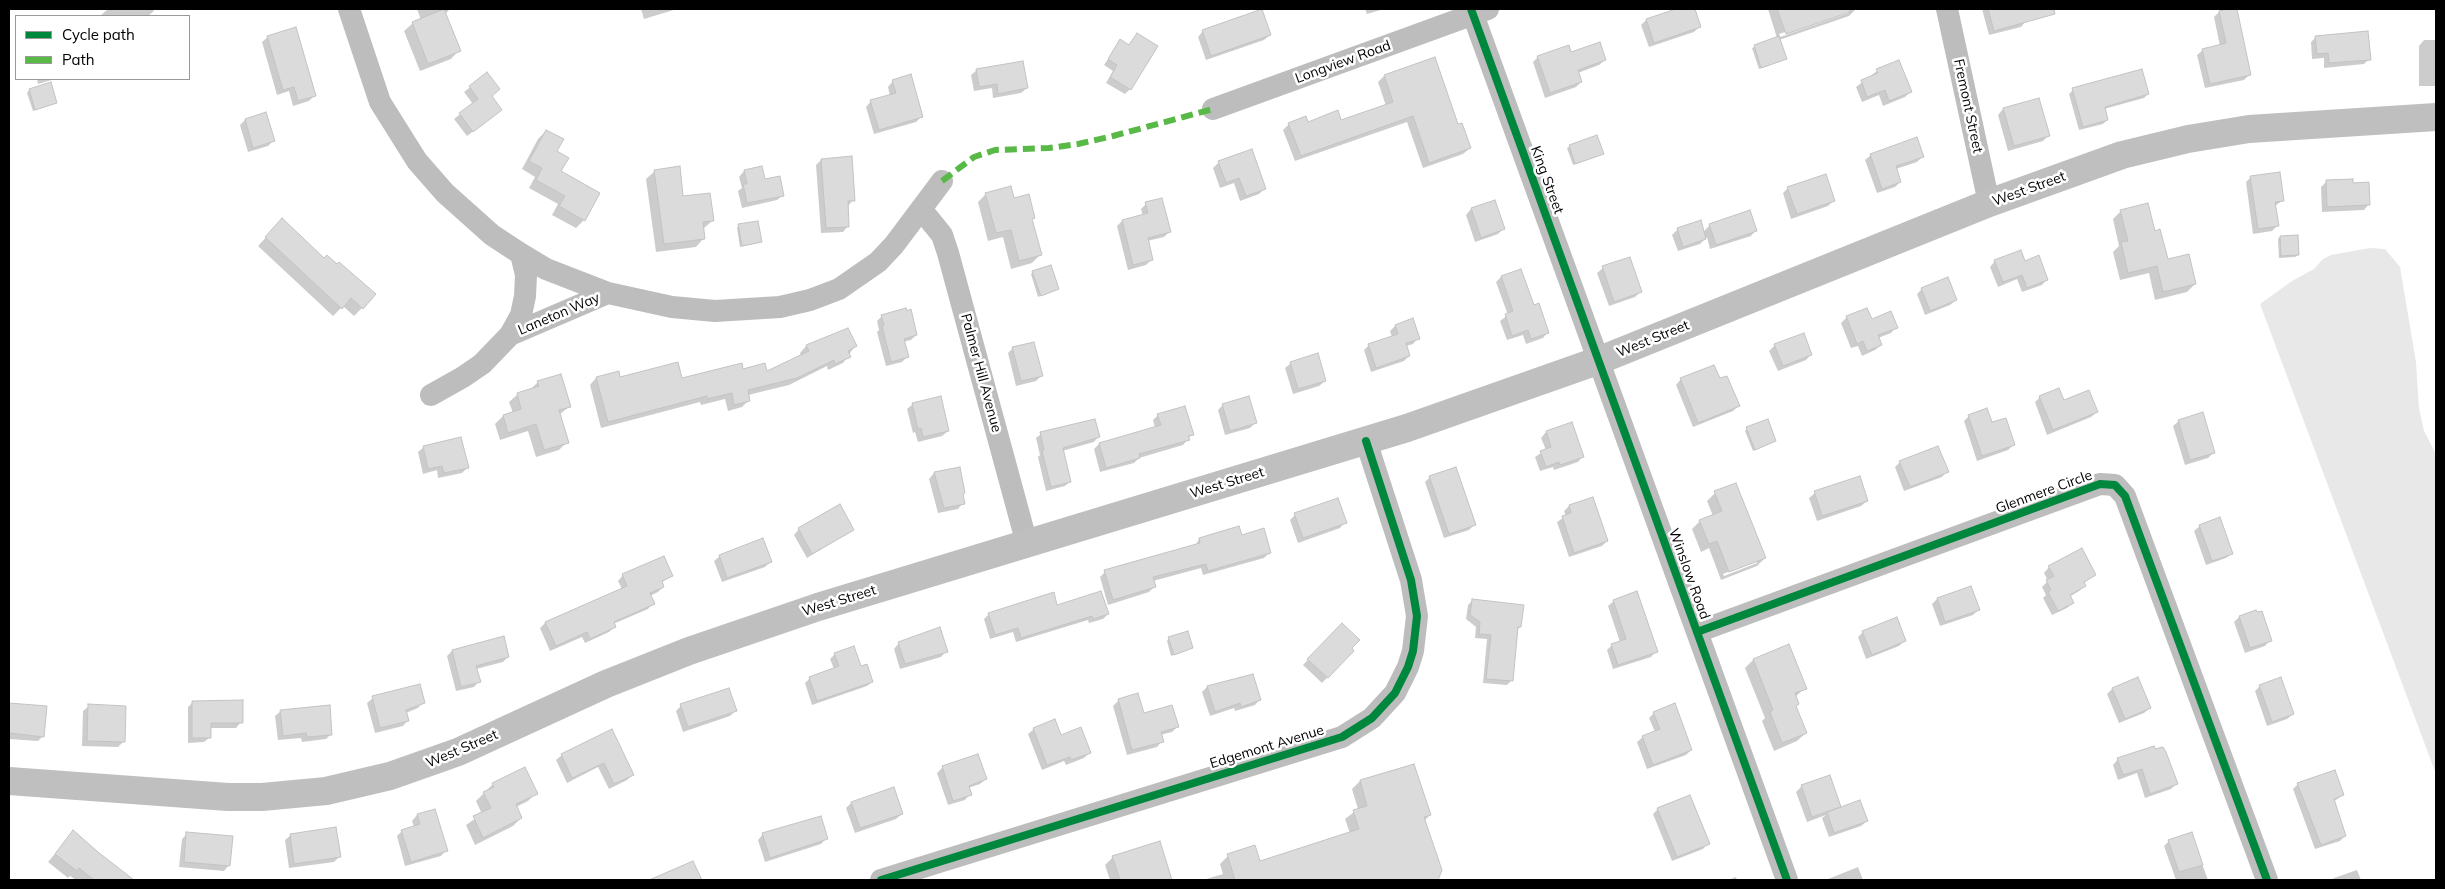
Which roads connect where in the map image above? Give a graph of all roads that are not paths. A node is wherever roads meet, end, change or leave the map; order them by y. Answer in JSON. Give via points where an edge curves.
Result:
{"nodes":[{"id":1,"x":350,"y":9,"type":"edge"},
{"id":2,"x":1947,"y":9,"type":"edge"},
{"id":3,"x":1478,"y":10,"type":"edge"},
{"id":4,"x":1213,"y":109,"type":"dead end"},
{"id":5,"x":2436,"y":117,"type":"edge"},
{"id":6,"x":942,"y":181,"type":"dead end"},
{"id":7,"x":1989,"y":204,"type":"junction"},
{"id":8,"x":921,"y":209,"type":"junction"},
{"id":9,"x":522,"y":254,"type":"junction"},
{"id":10,"x":608,"y":293,"type":"junction"},
{"id":11,"x":510,"y":335,"type":"junction"},
{"id":12,"x":1600,"y":360,"type":"junction"},
{"id":13,"x":431,"y":395,"type":"dead end"},
{"id":14,"x":1366,"y":440,"type":"junction"},
{"id":15,"x":1028,"y":544,"type":"junction"},
{"id":16,"x":1697,"y":632,"type":"junction"},
{"id":17,"x":9,"y":781,"type":"edge"},
{"id":18,"x":909,"y":876,"type":"edge"},
{"id":19,"x":881,"y":880,"type":"edge"},
{"id":20,"x":1786,"y":880,"type":"edge"},
{"id":21,"x":2266,"y":880,"type":"edge"}],
"edges":[{"from":1,"to":9,"type":"street","via":[[380,102],[417,161],[468,215]]},
{"from":2,"to":7,"type":"street","name":"Fremont Street"},
{"from":3,"to":4,"type":"street","name":"Longview Road"},
{"from":3,"to":12,"type":"street","name":"King Street"},
{"from":5,"to":7,"type":"main road","name":"West Street","via":[[2249,129],[2188,139],[2122,155]]},
{"from":6,"to":8,"type":"street"},
{"from":7,"to":12,"type":"main road","name":"West Street"},
{"from":8,"to":10,"type":"street","via":[[889,250],[859,277],[825,295],[795,304],[715,311],[672,307]]},
{"from":8,"to":15,"type":"street","name":"Palmer Hill Avenue","via":[[942,235],[948,253]]},
{"from":9,"to":10,"type":"street","via":[[574,281]]},
{"from":9,"to":11,"type":"street","name":"Laneton Way","via":[[525,296],[521,314]]},
{"from":10,"to":11,"type":"street","name":"Laneton Way"},
{"from":11,"to":13,"type":"street","name":"Laneton Way","via":[[464,378]]},
{"from":12,"to":14,"type":"main road","name":"West Street"},
{"from":12,"to":16,"type":"street","name":"Winslow Road"},
{"from":14,"to":15,"type":"main road","name":"West Street"},
{"from":14,"to":18,"type":"street","name":"Edgemont Avenue","via":[[1411,580],[1417,616],[1408,667],[1395,693],[1372,718],[1342,737]]},
{"from":15,"to":17,"type":"main road","name":"West Street","via":[[818,607],[689,651],[597,688],[458,752],[359,784],[295,795],[228,797]]},
{"from":16,"to":20,"type":"street","name":"Winslow Road"},
{"from":16,"to":21,"type":"street","name":"Glenmere Circle","via":[[2100,484],[2115,485],[2125,496]]},
{"from":18,"to":19,"type":"street","name":"Edgemont Avenue"}]}
